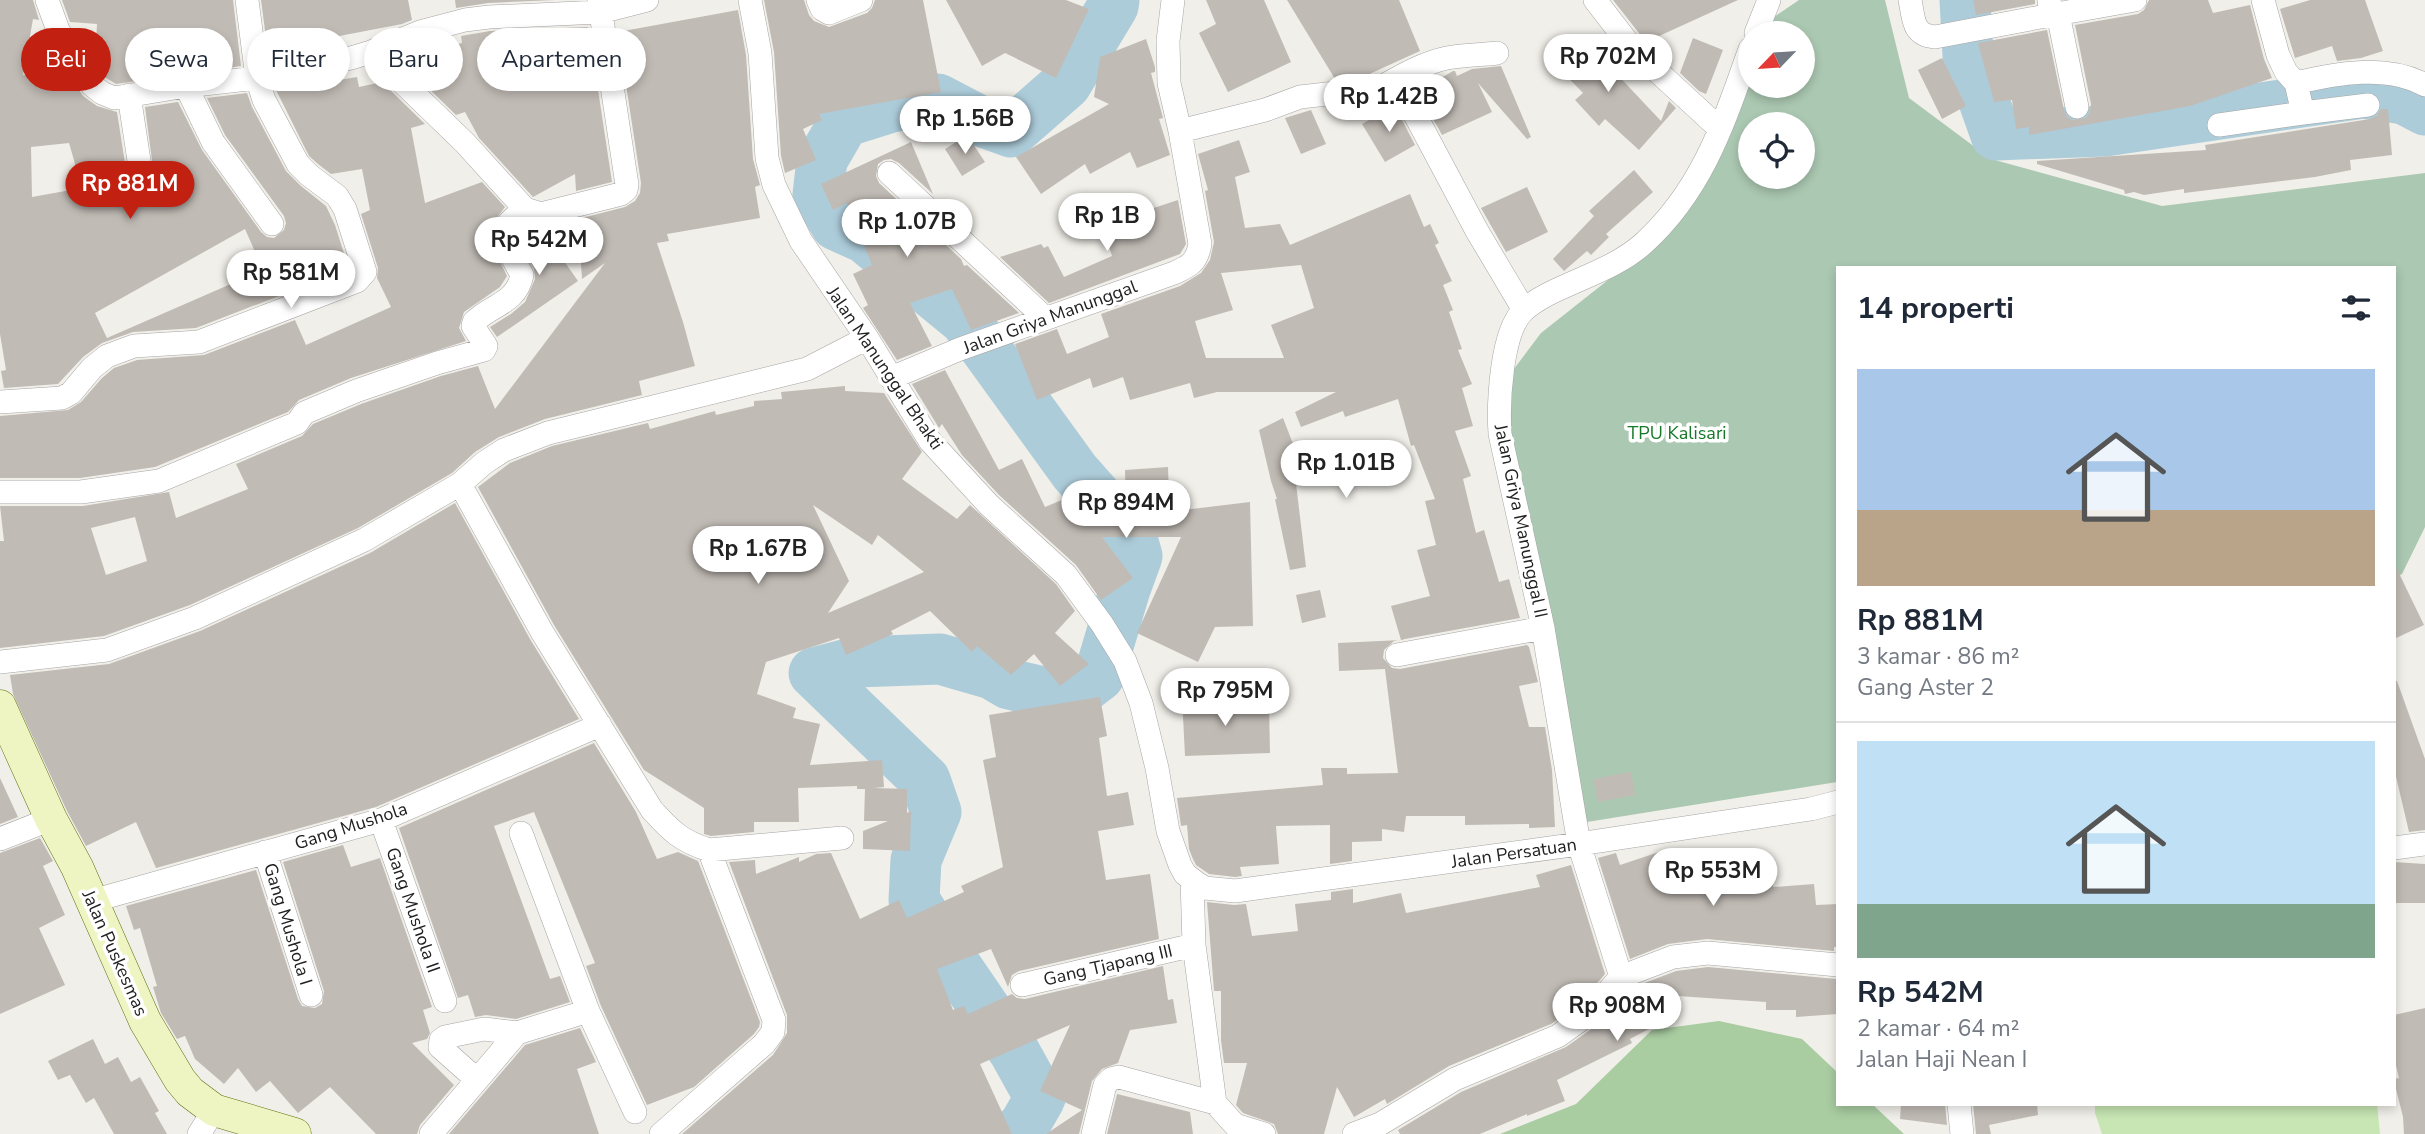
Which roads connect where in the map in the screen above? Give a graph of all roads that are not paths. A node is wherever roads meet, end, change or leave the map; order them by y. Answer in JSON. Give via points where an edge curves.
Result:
{"nodes":[{"id":1,"x":47,"y":0,"type":"edge"},
{"id":2,"x":247,"y":0,"type":"edge"},
{"id":3,"x":647,"y":0,"type":"edge"},
{"id":4,"x":750,"y":0,"type":"edge"},
{"id":5,"x":818,"y":0,"type":"edge"},
{"id":6,"x":861,"y":0,"type":"edge"},
{"id":7,"x":1173,"y":0,"type":"edge"},
{"id":8,"x":1595,"y":0,"type":"edge"},
{"id":9,"x":1769,"y":0,"type":"edge"},
{"id":10,"x":1910,"y":0,"type":"edge"},
{"id":11,"x":2135,"y":0,"type":"edge"},
{"id":12,"x":2263,"y":0,"type":"edge"},
{"id":13,"x":600,"y":6,"type":"edge"},
{"id":14,"x":2052,"y":10,"type":"edge"},
{"id":15,"x":1761,"y":21,"type":"edge"},
{"id":16,"x":251,"y":28,"type":"edge"},
{"id":17,"x":434,"y":28,"type":"edge"},
{"id":18,"x":1497,"y":52,"type":"dead end"},
{"id":19,"x":1738,"y":81,"type":"edge"},
{"id":20,"x":2425,"y":85,"type":"edge"},
{"id":21,"x":1380,"y":88,"type":"junction"},
{"id":22,"x":154,"y":91,"type":"edge"},
{"id":23,"x":188,"y":91,"type":"edge"},
{"id":24,"x":261,"y":91,"type":"edge"},
{"id":25,"x":412,"y":91,"type":"edge"},
{"id":26,"x":129,"y":95,"type":"junction"},
{"id":27,"x":2300,"y":98,"type":"junction"},
{"id":28,"x":2368,"y":105,"type":"dead end"},
{"id":29,"x":2077,"y":107,"type":"dead end"},
{"id":30,"x":2219,"y":125,"type":"dead end"},
{"id":31,"x":1720,"y":129,"type":"junction"},
{"id":32,"x":1180,"y":131,"type":"junction"},
{"id":33,"x":889,"y":173,"type":"dead end"},
{"id":34,"x":143,"y":187,"type":"dead end"},
{"id":35,"x":529,"y":211,"type":"junction"},
{"id":36,"x":272,"y":224,"type":"dead end"},
{"id":37,"x":1524,"y":310,"type":"junction"},
{"id":38,"x":1045,"y":318,"type":"junction"},
{"id":39,"x":867,"y":338,"type":"junction"},
{"id":40,"x":891,"y":378,"type":"junction"},
{"id":41,"x":0,"y":401,"type":"edge"},
{"id":42,"x":460,"y":484,"type":"junction"},
{"id":43,"x":0,"y":492,"type":"edge"},
{"id":44,"x":1543,"y":628,"type":"junction"},
{"id":45,"x":1397,"y":655,"type":"dead end"},
{"id":46,"x":0,"y":662,"type":"edge"},
{"id":47,"x":0,"y":706,"type":"edge"},
{"id":48,"x":600,"y":725,"type":"junction"},
{"id":49,"x":1836,"y":803,"type":"edge"},
{"id":50,"x":51,"y":819,"type":"junction"},
{"id":51,"x":381,"y":820,"type":"junction"},
{"id":52,"x":521,"y":833,"type":"dead end"},
{"id":53,"x":842,"y":838,"type":"dead end"},
{"id":54,"x":0,"y":839,"type":"edge"},
{"id":55,"x":1579,"y":844,"type":"junction"},
{"id":56,"x":2425,"y":845,"type":"edge"},
{"id":57,"x":2396,"y":848,"type":"edge"},
{"id":58,"x":709,"y":850,"type":"junction"},
{"id":59,"x":265,"y":852,"type":"junction"},
{"id":60,"x":1192,"y":880,"type":"junction"},
{"id":61,"x":92,"y":901,"type":"junction"},
{"id":62,"x":1194,"y":945,"type":"junction"},
{"id":63,"x":1836,"y":965,"type":"edge"},
{"id":64,"x":1621,"y":976,"type":"junction"},
{"id":65,"x":1022,"y":985,"type":"dead end"},
{"id":66,"x":310,"y":995,"type":"dead end"},
{"id":67,"x":445,"y":1001,"type":"dead end"},
{"id":68,"x":588,"y":1011,"type":"junction"},
{"id":69,"x":517,"y":1033,"type":"junction"},
{"id":70,"x":476,"y":1079,"type":"junction"},
{"id":71,"x":1215,"y":1103,"type":"junction"},
{"id":72,"x":1959,"y":1106,"type":"edge"},
{"id":73,"x":635,"y":1112,"type":"dead end"},
{"id":74,"x":206,"y":1122,"type":"edge"},
{"id":75,"x":295,"y":1134,"type":"edge"},
{"id":76,"x":431,"y":1134,"type":"edge"},
{"id":77,"x":661,"y":1134,"type":"edge"},
{"id":78,"x":1093,"y":1134,"type":"edge"},
{"id":79,"x":1264,"y":1134,"type":"edge"},
{"id":80,"x":1354,"y":1134,"type":"edge"},
{"id":81,"x":1962,"y":1134,"type":"edge"}],
"edges":[{"from":1,"to":26,"type":"street","via":[[58,30],[92,85],[114,98]]},
{"from":2,"to":16,"type":"street"},
{"from":3,"to":13,"type":"street"},
{"from":4,"to":39,"type":"street","name":"Jalan Manunggal Bhakti","via":[[774,185],[801,241]]},
{"from":5,"to":6,"type":"street","via":[[821,9],[829,13]]},
{"from":7,"to":32,"type":"street","name":"Jalan Griya Manunggal","via":[[1169,83]]},
{"from":8,"to":31,"type":"street","via":[[1632,48]]},
{"from":9,"to":15,"type":"street"},
{"from":10,"to":14,"type":"street","via":[[1919,32],[1935,37]]},
{"from":11,"to":14,"type":"street"},
{"from":12,"to":27,"type":"street","via":[[2278,55]]},
{"from":13,"to":17,"type":"street","via":[[465,20]]},
{"from":13,"to":35,"type":"street","via":[[626,190],[541,214]]},
{"from":14,"to":29,"type":"street"},
{"from":18,"to":21,"type":"street","via":[[1448,57]]},
{"from":19,"to":31,"type":"street"},
{"from":20,"to":27,"type":"street","via":[[2410,77],[2376,71]]},
{"from":21,"to":32,"type":"street","via":[[1300,97]]},
{"from":21,"to":37,"type":"street","via":[[1392,91],[1412,109]]},
{"from":22,"to":26,"type":"street"},
{"from":23,"to":36,"type":"street","via":[[213,142]]},
{"from":24,"to":41,"type":"street","via":[[298,164],[337,196],[345,209],[365,272],[357,281],[199,342],[134,346],[107,356],[62,398]]},
{"from":25,"to":35,"type":"street"},
{"from":26,"to":34,"type":"street"},
{"from":27,"to":28,"type":"street"},
{"from":27,"to":30,"type":"street"},
{"from":31,"to":37,"type":"street","via":[[1697,179],[1643,244],[1620,261]]},
{"from":32,"to":38,"type":"street","name":"Jalan Griya Manunggal","via":[[1200,244],[1198,258],[1174,273]]},
{"from":33,"to":38,"type":"street"},
{"from":35,"to":43,"type":"street","via":[[506,225],[502,234],[522,275],[512,297],[474,323],[484,350],[356,391],[304,413],[297,423],[159,481],[81,492]]},
{"from":37,"to":44,"type":"street","name":"Jalan Griya Manunggal II","via":[[1513,324],[1502,369],[1500,434]]},
{"from":38,"to":40,"type":"street","name":"Jalan Griya Manunggal"},
{"from":39,"to":40,"type":"street","name":"Jalan Manunggal Bhakti"},
{"from":39,"to":42,"type":"street","via":[[807,369],[521,442],[484,463]]},
{"from":40,"to":60,"type":"street","name":"Jalan Manunggal Bhakti","via":[[930,441],[989,505],[1066,575],[1125,661],[1150,739],[1168,831],[1180,865]]},
{"from":42,"to":46,"type":"street","via":[[364,540],[195,618],[107,650]]},
{"from":42,"to":48,"type":"street"},
{"from":44,"to":45,"type":"street"},
{"from":44,"to":55,"type":"street","name":"Jalan Griya Manunggal II"},
{"from":47,"to":50,"type":"street","name":"Jalan Puskesmas"},
{"from":48,"to":51,"type":"street","name":"Gang Mushola"},
{"from":48,"to":58,"type":"street","via":[[652,810],[674,834]]},
{"from":49,"to":55,"type":"street","name":"Jalan Persatuan"},
{"from":50,"to":54,"type":"street"},
{"from":50,"to":61,"type":"street","name":"Jalan Puskesmas"},
{"from":51,"to":59,"type":"street","name":"Gang Mushola"},
{"from":51,"to":67,"type":"street","name":"Gang Mushola II"},
{"from":52,"to":68,"type":"street"},
{"from":53,"to":58,"type":"street"},
{"from":55,"to":60,"type":"street","name":"Jalan Persatuan","via":[[1235,891],[1205,888]]},
{"from":55,"to":64,"type":"street","name":"Jalan Griya Manunggal II"},
{"from":56,"to":57,"type":"street"},
{"from":58,"to":77,"type":"street","via":[[774,1020],[774,1032]]},
{"from":59,"to":61,"type":"street","name":"Gang Mushola"},
{"from":59,"to":66,"type":"street","name":"Gang Mushola I"},
{"from":60,"to":62,"type":"street"},
{"from":61,"to":74,"type":"street","name":"Jalan Puskesmas","via":[[155,1040]]},
{"from":62,"to":65,"type":"street","name":"Gang Tjapang III"},
{"from":62,"to":71,"type":"street"},
{"from":63,"to":64,"type":"street","via":[[1693,953]]},
{"from":64,"to":80,"type":"street","via":[[1587,1015],[1558,1036],[1455,1079],[1380,1124]]},
{"from":68,"to":69,"type":"street"},
{"from":68,"to":73,"type":"street"},
{"from":69,"to":70,"type":"street"},
{"from":69,"to":70,"type":"street","via":[[484,1029],[441,1040],[440,1047]]},
{"from":70,"to":76,"type":"street"},
{"from":71,"to":78,"type":"street","via":[[1119,1077],[1111,1079],[1105,1084]]},
{"from":71,"to":79,"type":"street","via":[[1235,1125]]},
{"from":72,"to":81,"type":"street"},
{"from":74,"to":75,"type":"street","name":"Jalan Puskesmas"}]}
